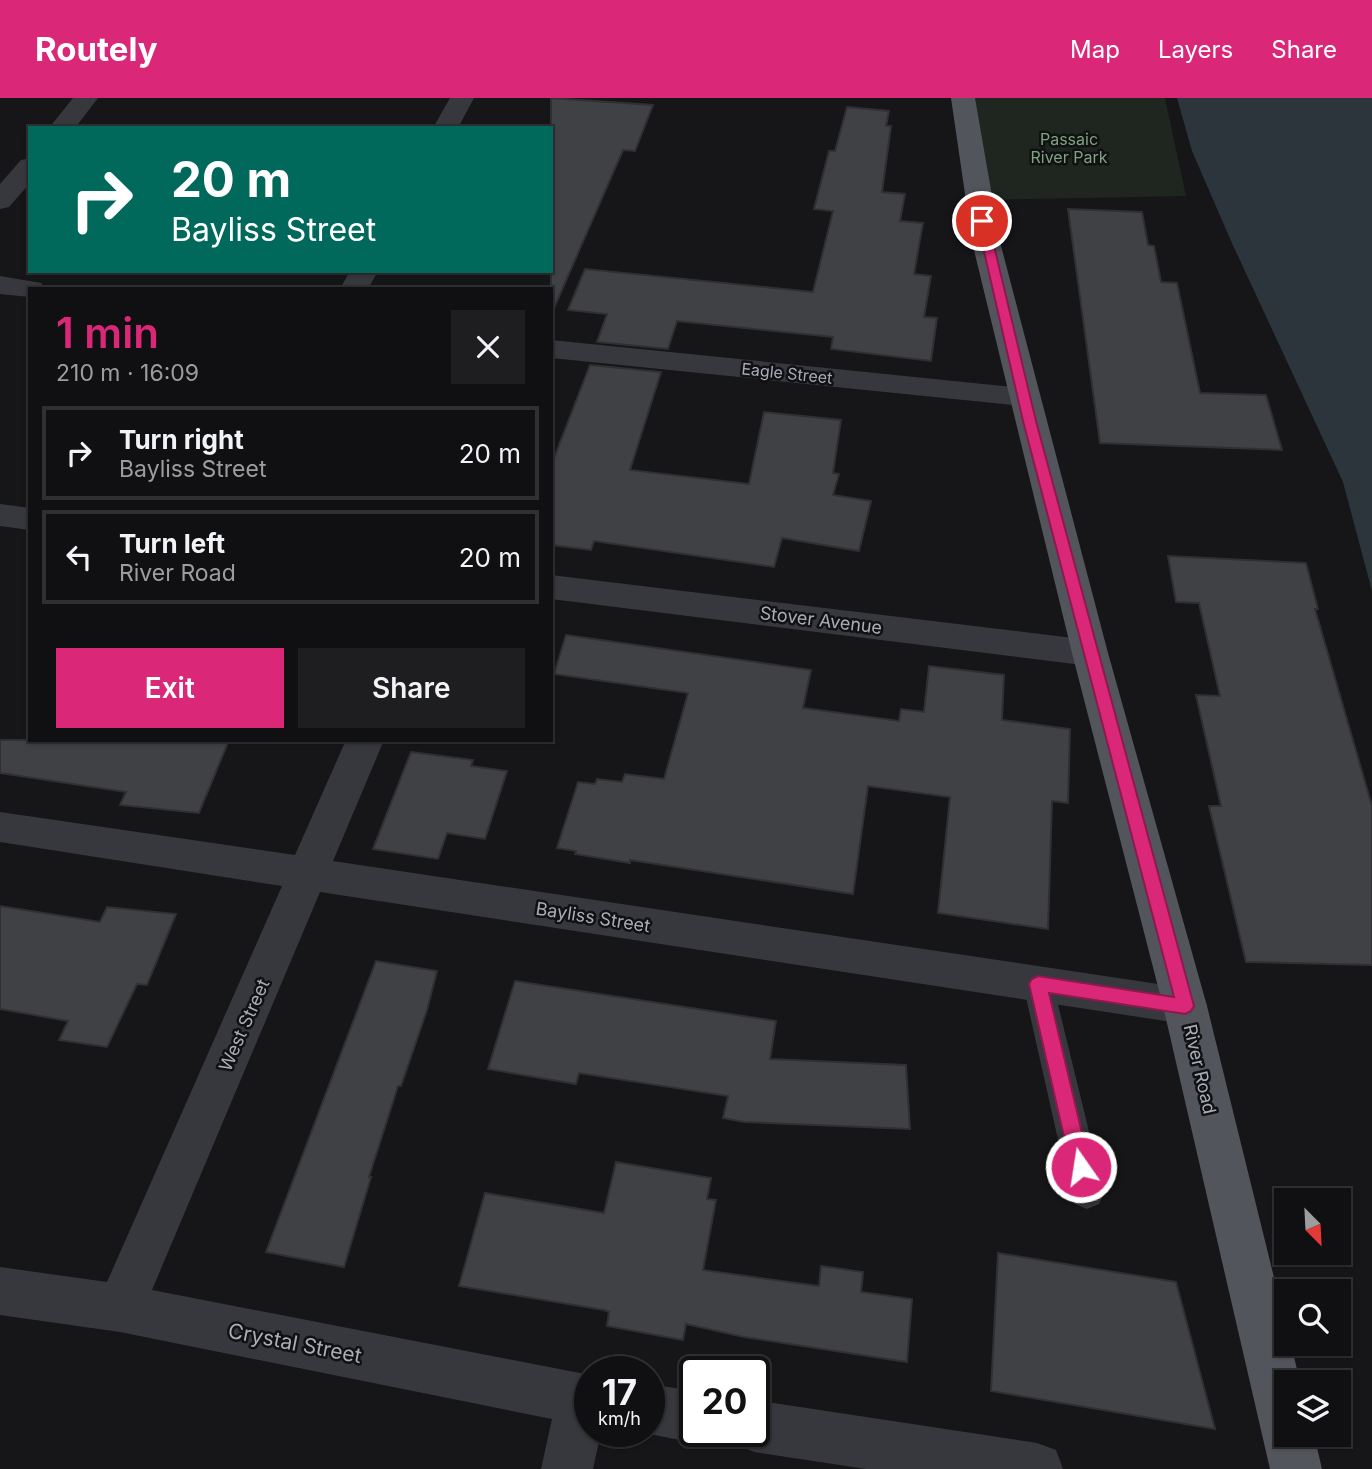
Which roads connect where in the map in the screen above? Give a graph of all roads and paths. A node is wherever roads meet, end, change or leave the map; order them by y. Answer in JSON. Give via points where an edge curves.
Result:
{"nodes":[{"id":1,"x":86,"y":98,"type":"edge"},
{"id":2,"x":462,"y":98,"type":"edge"},
{"id":3,"x":964,"y":98,"type":"edge"},
{"id":4,"x":63,"y":126,"type":"edge"},
{"id":5,"x":446,"y":126,"type":"edge"},
{"id":6,"x":28,"y":168,"type":"edge"},
{"id":7,"x":0,"y":201,"type":"edge"},
{"id":8,"x":0,"y":285,"type":"edge"},
{"id":9,"x":28,"y":288,"type":"edge"},
{"id":10,"x":553,"y":349,"type":"edge"},
{"id":11,"x":1024,"y":397,"type":"junction"},
{"id":12,"x":0,"y":515,"type":"edge"},
{"id":13,"x":28,"y":519,"type":"edge"},
{"id":14,"x":553,"y":587,"type":"edge"},
{"id":15,"x":1090,"y":653,"type":"junction"},
{"id":16,"x":364,"y":742,"type":"edge"},
{"id":17,"x":0,"y":827,"type":"edge"},
{"id":18,"x":309,"y":874,"type":"junction"},
{"id":19,"x":1038,"y":984,"type":"junction"},
{"id":20,"x":1185,"y":1006,"type":"junction"},
{"id":21,"x":1087,"y":1193,"type":"dead end"},
{"id":22,"x":0,"y":1291,"type":"edge"},
{"id":23,"x":120,"y":1308,"type":"junction"},
{"id":24,"x":1274,"y":1379,"type":"edge"},
{"id":25,"x":574,"y":1399,"type":"edge"},
{"id":26,"x":770,"y":1428,"type":"edge"},
{"id":27,"x":574,"y":1444,"type":"edge"},
{"id":28,"x":1291,"y":1447,"type":"edge"},
{"id":29,"x":567,"y":1469,"type":"edge"},
{"id":30,"x":1037,"y":1469,"type":"edge"},
{"id":31,"x":1296,"y":1469,"type":"edge"}],
"edges":[{"from":1,"to":4,"type":"street"},
{"from":2,"to":5,"type":"street"},
{"from":3,"to":11,"type":"main road","name":"River Road","via":[[986,243]]},
{"from":6,"to":7,"type":"street"},
{"from":8,"to":9,"type":"street"},
{"from":10,"to":11,"type":"street","name":"Eagle Street"},
{"from":11,"to":15,"type":"main road","name":"River Road"},
{"from":12,"to":13,"type":"street"},
{"from":14,"to":15,"type":"street","name":"Stover Avenue"},
{"from":15,"to":20,"type":"main road","name":"River Road"},
{"from":16,"to":18,"type":"street","name":"West Street"},
{"from":17,"to":18,"type":"street","name":"Bayliss Street"},
{"from":18,"to":19,"type":"street","name":"Bayliss Street"},
{"from":18,"to":23,"type":"street","name":"West Street"},
{"from":19,"to":20,"type":"street","name":"Bayliss Street"},
{"from":19,"to":21,"type":"lane"},
{"from":20,"to":24,"type":"main road","name":"River Road"},
{"from":22,"to":23,"type":"street","name":"Crystal Street"},
{"from":23,"to":25,"type":"street","name":"Crystal Street"},
{"from":26,"to":30,"type":"street"},
{"from":27,"to":29,"type":"street"},
{"from":28,"to":31,"type":"main road"}]}
